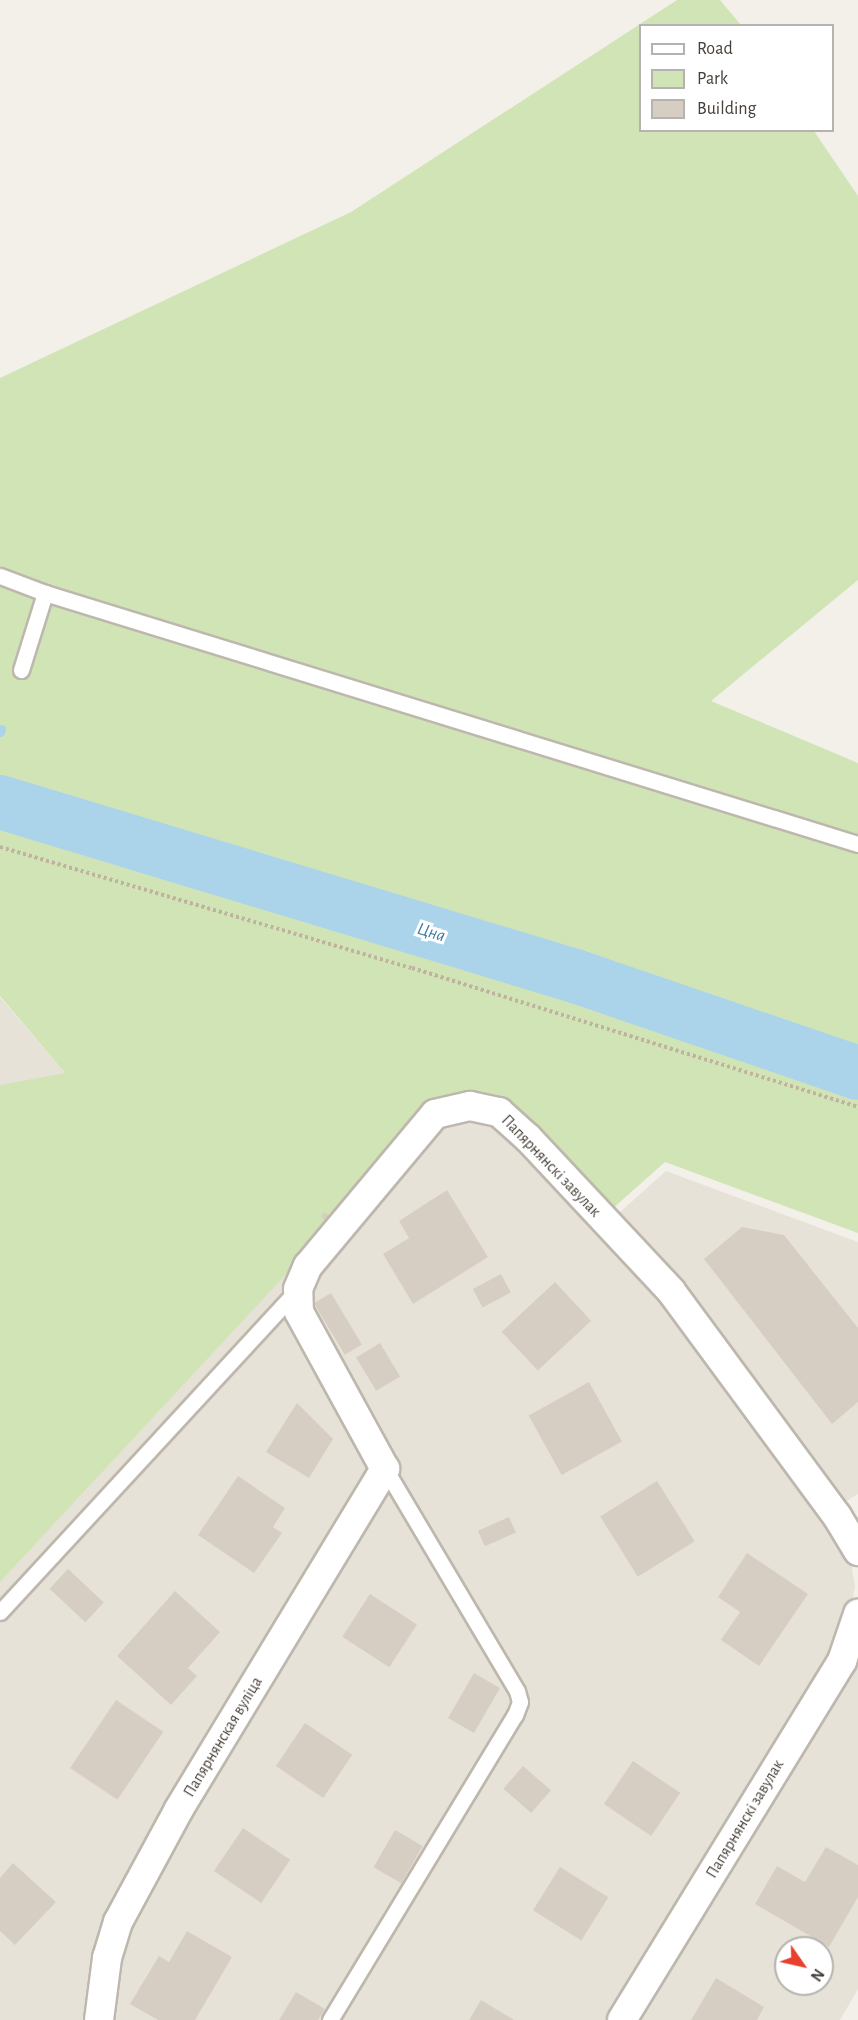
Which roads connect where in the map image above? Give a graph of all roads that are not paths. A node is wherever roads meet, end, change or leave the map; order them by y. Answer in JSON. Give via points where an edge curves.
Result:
{"nodes":[{"id":1,"x":0,"y":576,"type":"edge"},
{"id":2,"x":45,"y":593,"type":"junction"},
{"id":3,"x":21,"y":670,"type":"dead end"},
{"id":4,"x":858,"y":844,"type":"edge"},
{"id":5,"x":298,"y":1289,"type":"junction"},
{"id":6,"x":385,"y":1469,"type":"junction"},
{"id":7,"x":858,"y":1551,"type":"edge"},
{"id":8,"x":0,"y":1612,"type":"edge"},
{"id":9,"x":858,"y":1614,"type":"edge"},
{"id":10,"x":99,"y":2020,"type":"edge"},
{"id":11,"x":330,"y":2020,"type":"edge"},
{"id":12,"x":622,"y":2020,"type":"edge"}],
"edges":[{"from":1,"to":2,"type":"lane"},
{"from":2,"to":3,"type":"lane"},
{"from":2,"to":4,"type":"lane"},
{"from":5,"to":6,"type":"street","via":[[299,1312]]},
{"from":5,"to":7,"type":"street","name":"Папярнянскі завулак","via":[[308,1266],[435,1114],[470,1106],[499,1112],[528,1138],[670,1292],[837,1516]]},
{"from":5,"to":8,"type":"lane"},
{"from":6,"to":10,"type":"street","name":"Папярнянская вуліца","via":[[179,1809],[118,1922],[107,1958]]},
{"from":6,"to":11,"type":"lane","via":[[520,1702]]},
{"from":9,"to":12,"type":"street","name":"Папярнянскі завулак","via":[[842,1661]]}]}
